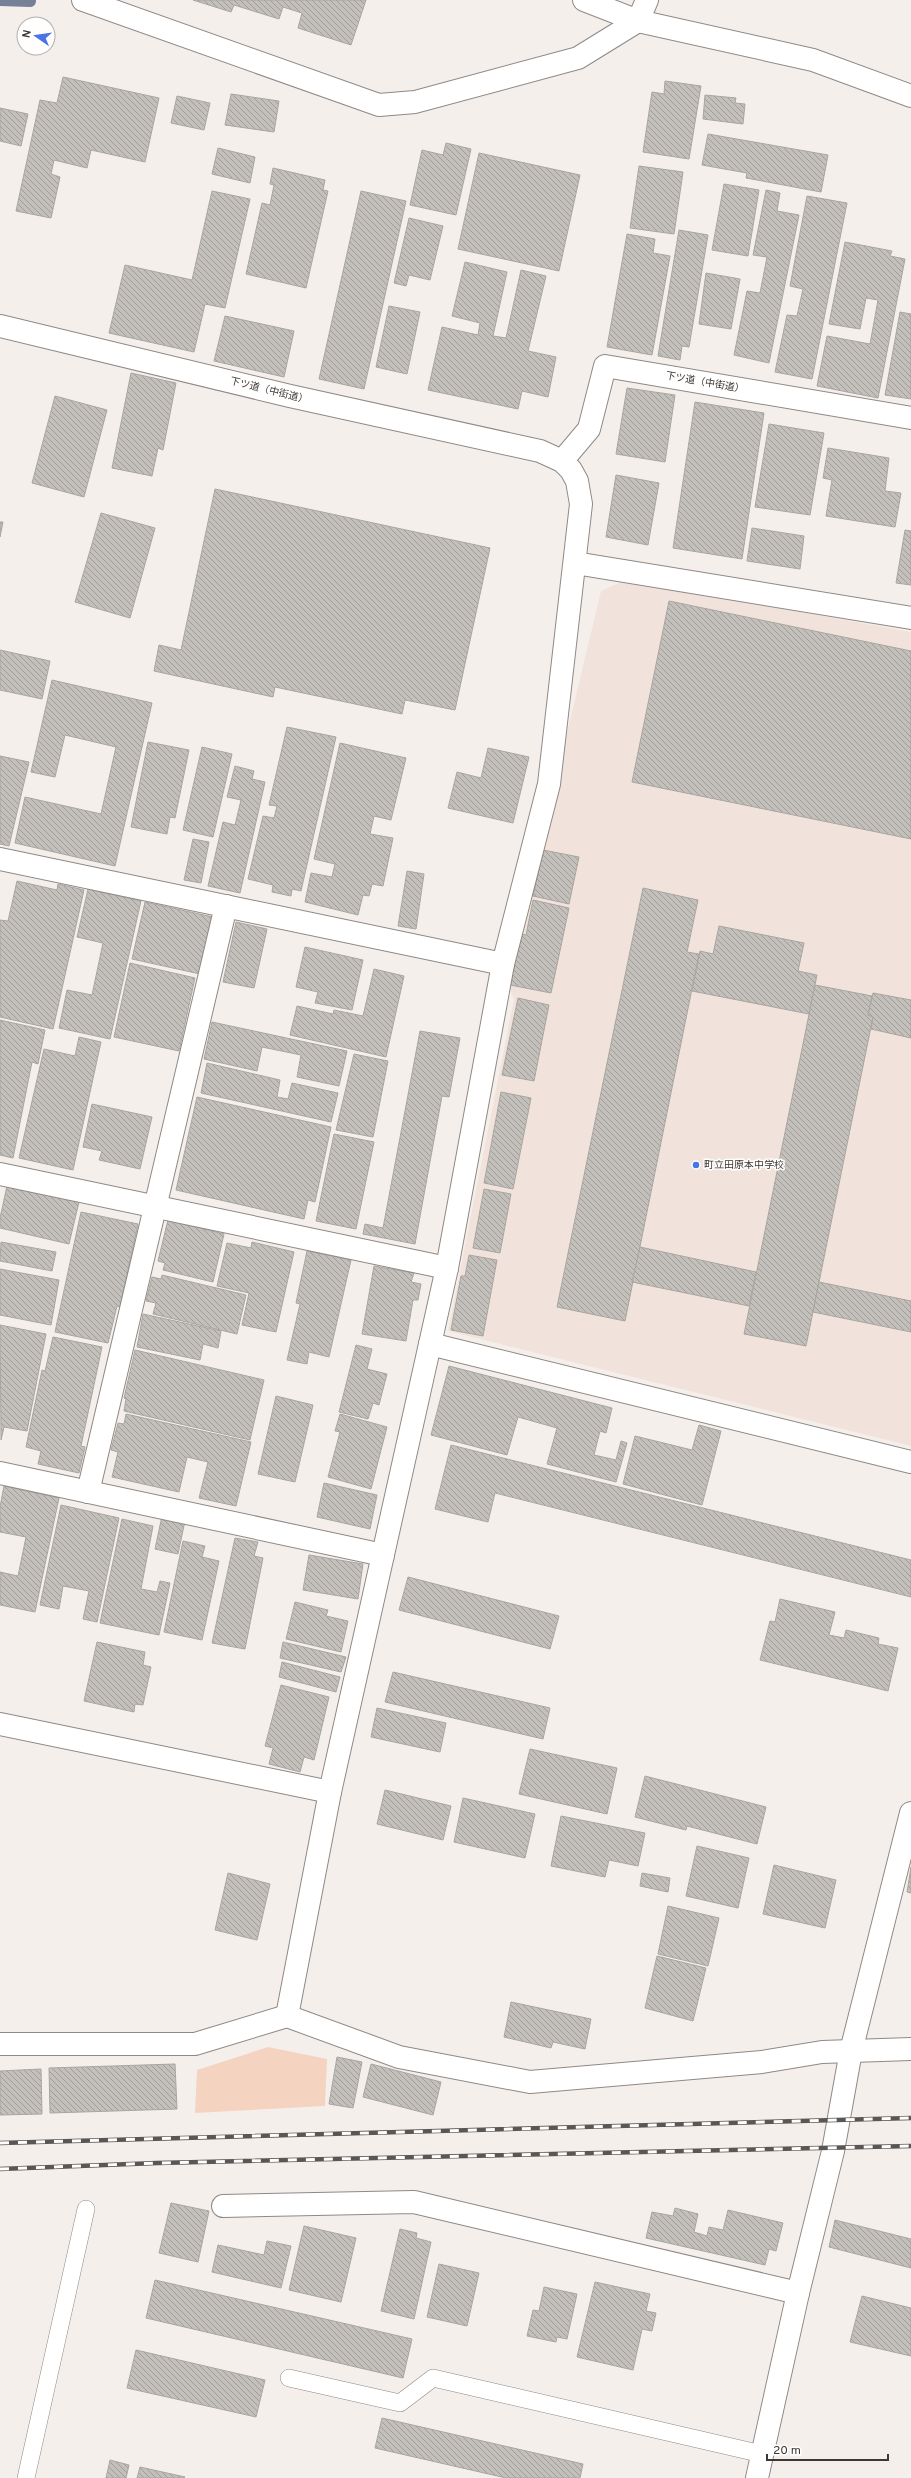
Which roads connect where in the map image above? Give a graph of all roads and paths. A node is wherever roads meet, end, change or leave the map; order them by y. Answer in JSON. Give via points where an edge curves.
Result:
{"nodes":[{"id":1,"x":83,"y":0,"type":"edge"},
{"id":2,"x":584,"y":0,"type":"edge"},
{"id":3,"x":643,"y":10,"type":"edge"},
{"id":4,"x":911,"y":96,"type":"edge"},
{"id":5,"x":0,"y":326,"type":"edge"},
{"id":6,"x":911,"y":418,"type":"edge"},
{"id":7,"x":562,"y":461,"type":"junction"},
{"id":8,"x":575,"y":563,"type":"junction"},
{"id":9,"x":911,"y":618,"type":"edge"},
{"id":10,"x":0,"y":859,"type":"edge"},
{"id":11,"x":226,"y":906,"type":"junction"},
{"id":12,"x":503,"y":964,"type":"junction"},
{"id":13,"x":0,"y":1174,"type":"edge"},
{"id":14,"x":156,"y":1207,"type":"junction"},
{"id":15,"x":447,"y":1268,"type":"junction"},
{"id":16,"x":430,"y":1344,"type":"junction"},
{"id":17,"x":911,"y":1462,"type":"edge"},
{"id":18,"x":0,"y":1473,"type":"edge"},
{"id":19,"x":88,"y":1492,"type":"junction"},
{"id":20,"x":383,"y":1555,"type":"junction"},
{"id":21,"x":0,"y":1724,"type":"edge"},
{"id":22,"x":330,"y":1792,"type":"junction"},
{"id":23,"x":911,"y":1813,"type":"edge"},
{"id":24,"x":287,"y":2016,"type":"junction"},
{"id":25,"x":0,"y":2044,"type":"edge"},
{"id":26,"x":911,"y":2049,"type":"edge"},
{"id":27,"x":851,"y":2051,"type":"junction"},
{"id":28,"x":223,"y":2206,"type":"dead end"},
{"id":29,"x":86,"y":2209,"type":"dead end"},
{"id":30,"x":798,"y":2293,"type":"junction"},
{"id":31,"x":289,"y":2378,"type":"dead end"},
{"id":32,"x":762,"y":2454,"type":"junction"},
{"id":33,"x":26,"y":2478,"type":"edge"},
{"id":34,"x":757,"y":2478,"type":"edge"}],
"edges":[{"from":1,"to":3,"type":"street","via":[[379,105],[415,102],[578,58]]},
{"from":2,"to":3,"type":"street"},
{"from":3,"to":4,"type":"street","via":[[813,60]]},
{"from":5,"to":7,"type":"street","name":"下ツ道（中街道）","via":[[298,398],[540,451]]},
{"from":6,"to":7,"type":"street","name":"下ツ道（中街道）","via":[[605,366],[589,429]]},
{"from":7,"to":8,"type":"street","via":[[577,481],[580,492]]},
{"from":8,"to":9,"type":"street"},
{"from":8,"to":12,"type":"street","via":[[549,784]]},
{"from":10,"to":11,"type":"street"},
{"from":11,"to":12,"type":"street"},
{"from":11,"to":14,"type":"street"},
{"from":12,"to":15,"type":"street"},
{"from":13,"to":14,"type":"street"},
{"from":14,"to":15,"type":"street"},
{"from":14,"to":19,"type":"street"},
{"from":15,"to":16,"type":"street"},
{"from":16,"to":17,"type":"street"},
{"from":16,"to":20,"type":"street"},
{"from":18,"to":19,"type":"street"},
{"from":19,"to":20,"type":"street"},
{"from":20,"to":22,"type":"street"},
{"from":21,"to":22,"type":"street"},
{"from":22,"to":24,"type":"street"},
{"from":23,"to":27,"type":"street"},
{"from":24,"to":25,"type":"street","via":[[195,2044]]},
{"from":24,"to":27,"type":"street","via":[[399,2057],[530,2082],[762,2062],[822,2052]]},
{"from":26,"to":27,"type":"street"},
{"from":27,"to":30,"type":"street","via":[[833,2151]]},
{"from":28,"to":30,"type":"street","via":[[414,2202]]},
{"from":29,"to":33,"type":"lane"},
{"from":30,"to":32,"type":"street"},
{"from":31,"to":32,"type":"lane","via":[[400,2403],[433,2378]]},
{"from":32,"to":34,"type":"street"}]}
